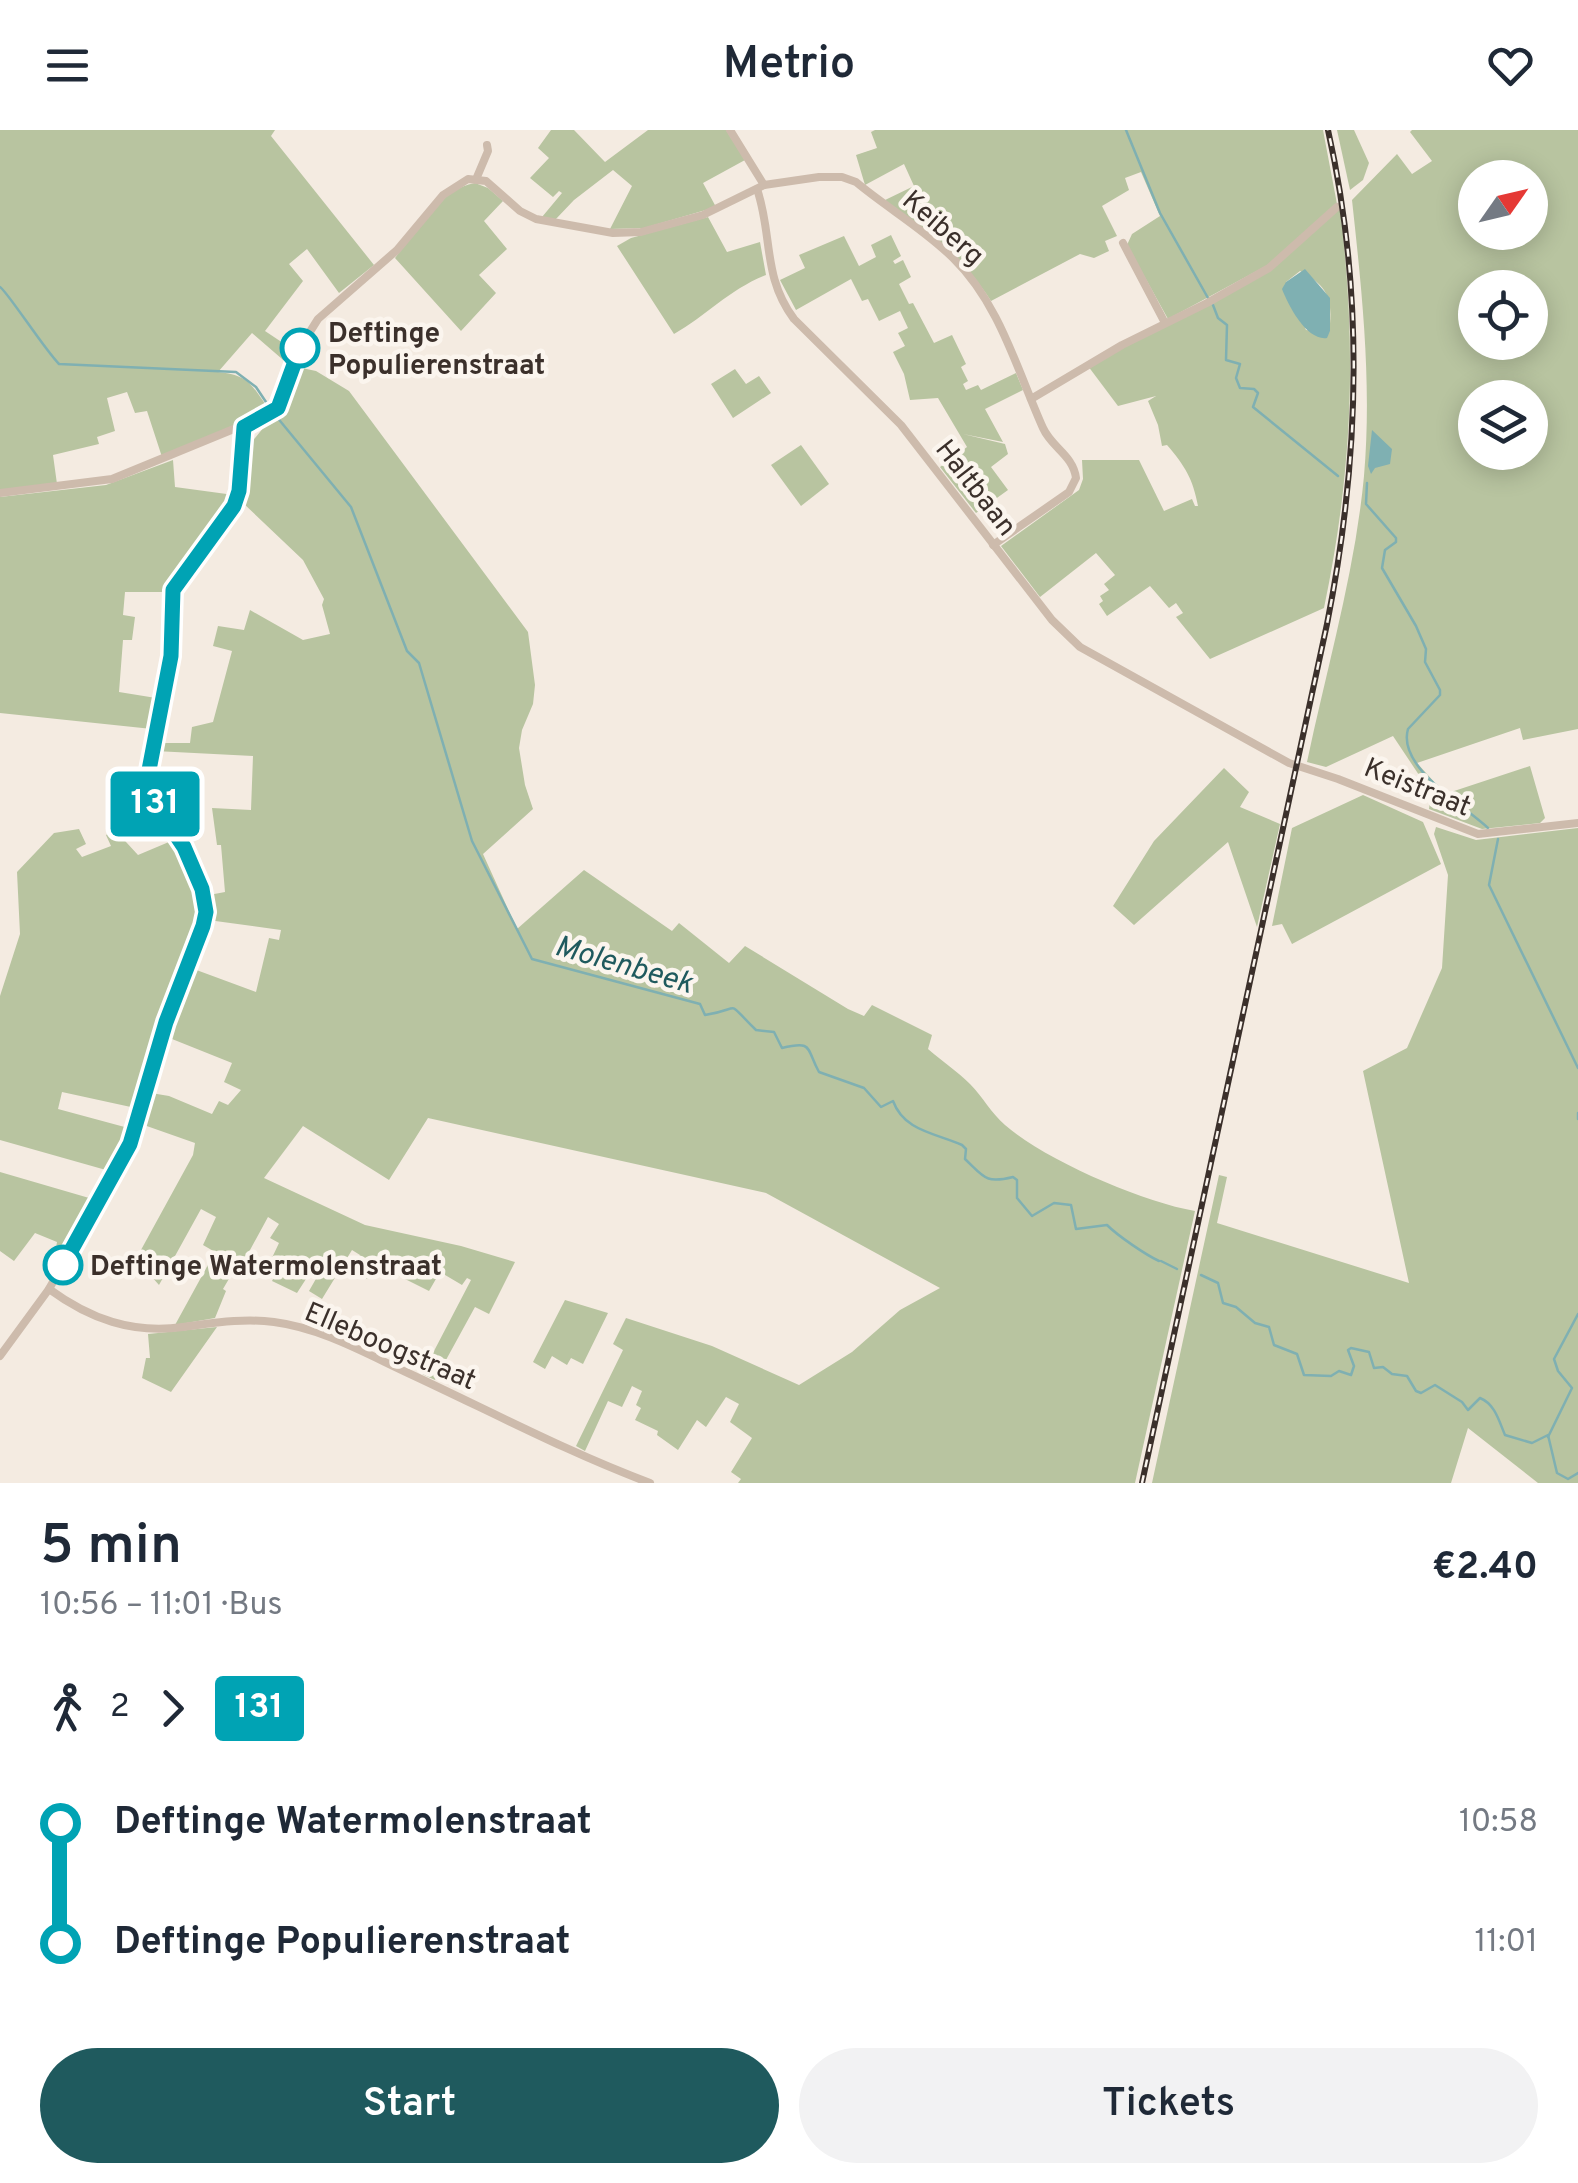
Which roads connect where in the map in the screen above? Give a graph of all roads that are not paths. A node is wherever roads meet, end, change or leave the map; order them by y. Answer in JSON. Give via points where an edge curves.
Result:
{"nodes":[{"id":1,"x":730,"y":130,"type":"edge"},
{"id":2,"x":487,"y":145,"type":"dead end"},
{"id":3,"x":477,"y":178,"type":"junction"},
{"id":4,"x":760,"y":187,"type":"junction"},
{"id":5,"x":1337,"y":207,"type":"dead end"},
{"id":6,"x":1123,"y":242,"type":"dead end"},
{"id":7,"x":1165,"y":324,"type":"junction"},
{"id":8,"x":1031,"y":399,"type":"junction"},
{"id":9,"x":244,"y":427,"type":"junction"},
{"id":10,"x":0,"y":493,"type":"edge"},
{"id":11,"x":993,"y":545,"type":"junction"},
{"id":12,"x":1248,"y":744,"type":"joint"},
{"id":13,"x":1578,"y":823,"type":"edge"},
{"id":14,"x":49,"y":1289,"type":"junction"},
{"id":15,"x":0,"y":1356,"type":"edge"},
{"id":16,"x":650,"y":1483,"type":"edge"}],
"edges":[{"from":1,"to":4,"type":"street","name":"Haltbaan"},
{"from":2,"to":3,"type":"street"},
{"from":3,"to":4,"type":"street","name":"Keiberg","via":[[536,219],[613,233],[703,215]]},
{"from":3,"to":9,"type":"street","via":[[443,194],[397,250],[326,310],[301,346],[278,408]]},
{"from":4,"to":8,"type":"street","name":"Keiberg","via":[[848,178],[939,244],[988,301]]},
{"from":4,"to":11,"type":"street","name":"Haltbaan","via":[[780,301],[901,426]]},
{"from":5,"to":7,"type":"street","via":[[1269,268]]},
{"from":6,"to":7,"type":"street"},
{"from":7,"to":8,"type":"street"},
{"from":8,"to":11,"type":"street","name":"Keiberg","via":[[1051,442],[1072,461],[1075,485]]},
{"from":9,"to":10,"type":"street","via":[[112,479]]},
{"from":9,"to":14,"type":"street","via":[[238,498],[173,590],[171,656],[149,770],[154,802],[202,889],[203,926],[130,1144]]},
{"from":11,"to":12,"type":"street","name":"Haltbaan","via":[[1080,647]]},
{"from":12,"to":13,"type":"street","name":"Keistraat","via":[[1463,830],[1494,834]]},
{"from":14,"to":15,"type":"street"},
{"from":14,"to":16,"type":"street","name":"Elleboogstraat","via":[[100,1319],[134,1328],[241,1320],[304,1328]]}]}
